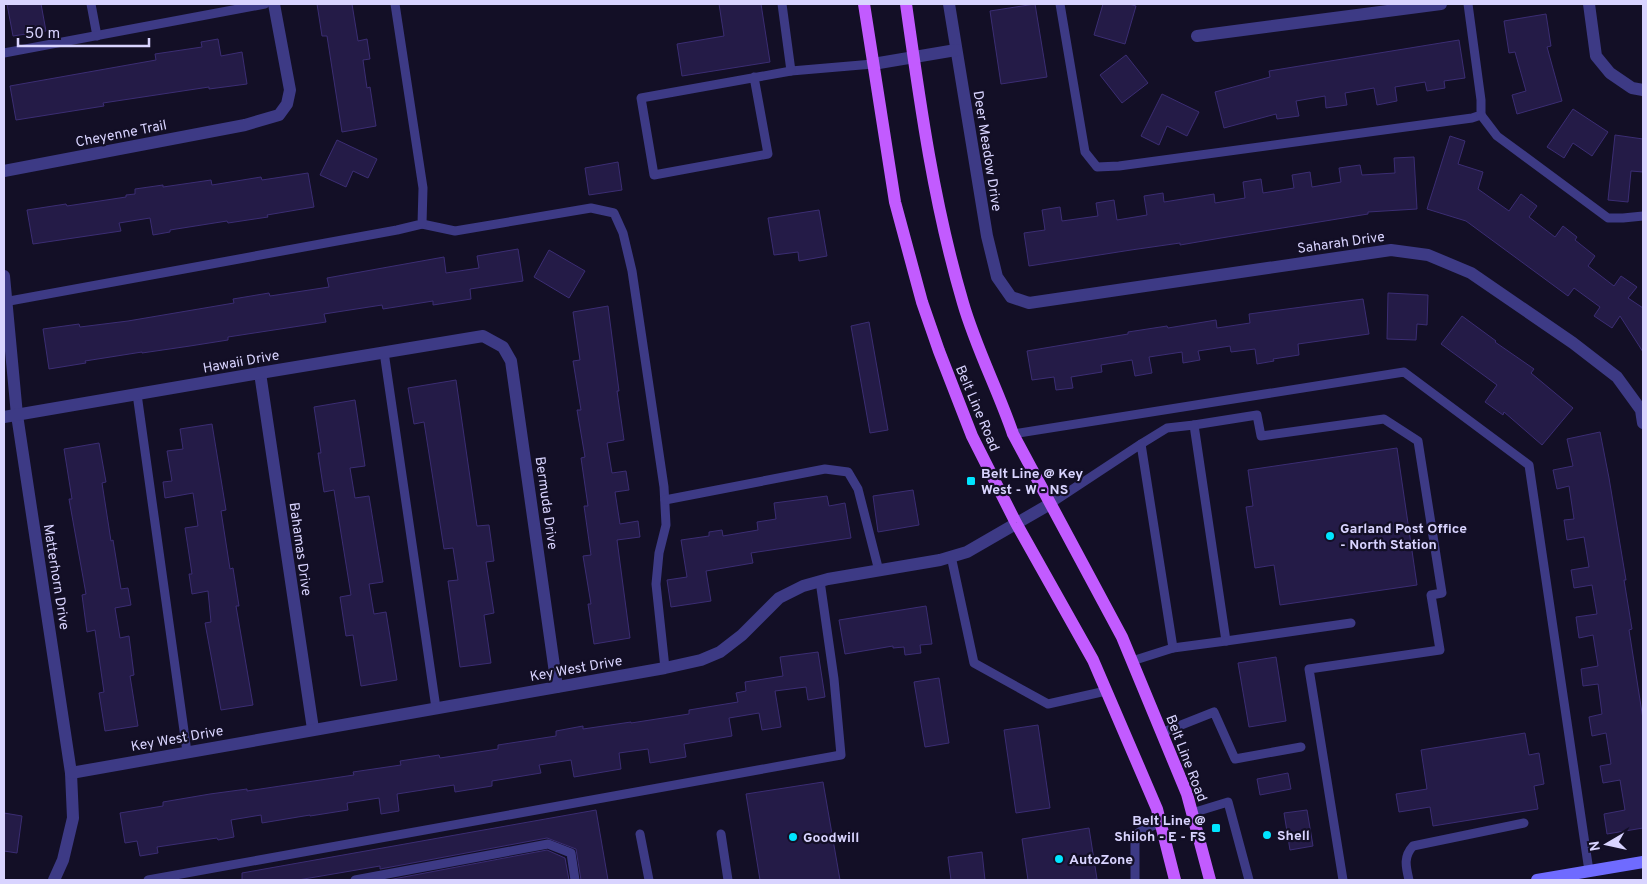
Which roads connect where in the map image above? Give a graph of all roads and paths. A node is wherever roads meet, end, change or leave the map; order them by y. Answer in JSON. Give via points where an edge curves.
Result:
{"nodes":[{"id":1,"x":91,"y":4,"type":"edge"},
{"id":2,"x":265,"y":4,"type":"edge"},
{"id":3,"x":274,"y":4,"type":"edge"},
{"id":4,"x":395,"y":4,"type":"edge"},
{"id":5,"x":782,"y":4,"type":"edge"},
{"id":6,"x":864,"y":4,"type":"edge"},
{"id":7,"x":906,"y":4,"type":"edge"},
{"id":8,"x":949,"y":4,"type":"edge"},
{"id":9,"x":1060,"y":4,"type":"edge"},
{"id":10,"x":1441,"y":4,"type":"edge"},
{"id":11,"x":1468,"y":4,"type":"edge"},
{"id":12,"x":1589,"y":4,"type":"edge"},
{"id":13,"x":97,"y":36,"type":"junction"},
{"id":14,"x":1197,"y":36,"type":"dead end"},
{"id":15,"x":956,"y":50,"type":"junction"},
{"id":16,"x":4,"y":53,"type":"edge"},
{"id":17,"x":913,"y":57,"type":"junction"},
{"id":18,"x":874,"y":64,"type":"junction"},
{"id":19,"x":791,"y":71,"type":"junction"},
{"id":20,"x":754,"y":77,"type":"junction"},
{"id":21,"x":1643,"y":90,"type":"edge"},
{"id":22,"x":1480,"y":115,"type":"junction"},
{"id":23,"x":4,"y":171,"type":"edge"},
{"id":24,"x":1643,"y":216,"type":"edge"},
{"id":25,"x":422,"y":224,"type":"junction"},
{"id":26,"x":4,"y":276,"type":"edge"},
{"id":27,"x":1011,"y":298,"type":"joint"},
{"id":28,"x":6,"y":302,"type":"edge"},
{"id":29,"x":483,"y":336,"type":"joint"},
{"id":30,"x":384,"y":352,"type":"junction"},
{"id":31,"x":260,"y":372,"type":"junction"},
{"id":32,"x":137,"y":394,"type":"junction"},
{"id":33,"x":17,"y":415,"type":"junction"},
{"id":34,"x":4,"y":417,"type":"edge"},
{"id":35,"x":1643,"y":423,"type":"edge"},
{"id":36,"x":1194,"y":424,"type":"junction"},
{"id":37,"x":1013,"y":434,"type":"junction"},
{"id":38,"x":1141,"y":444,"type":"junction"},
{"id":39,"x":665,"y":500,"type":"junction"},
{"id":40,"x":1050,"y":504,"type":"junction"},
{"id":41,"x":1016,"y":523,"type":"junction"},
{"id":42,"x":951,"y":556,"type":"junction"},
{"id":43,"x":880,"y":571,"type":"junction"},
{"id":44,"x":820,"y":581,"type":"junction"},
{"id":45,"x":1351,"y":623,"type":"dead end"},
{"id":46,"x":1226,"y":641,"type":"junction"},
{"id":47,"x":1173,"y":648,"type":"junction"},
{"id":48,"x":1132,"y":661,"type":"junction"},
{"id":49,"x":664,"y":668,"type":"junction"},
{"id":50,"x":557,"y":687,"type":"junction"},
{"id":51,"x":1106,"y":691,"type":"junction"},
{"id":52,"x":436,"y":708,"type":"junction"},
{"id":53,"x":313,"y":729,"type":"junction"},
{"id":54,"x":1161,"y":733,"type":"junction"},
{"id":55,"x":1301,"y":747,"type":"dead end"},
{"id":56,"x":187,"y":752,"type":"junction"},
{"id":57,"x":71,"y":772,"type":"junction"},
{"id":58,"x":1192,"y":812,"type":"junction"},
{"id":59,"x":1161,"y":823,"type":"junction"},
{"id":60,"x":1524,"y":823,"type":"dead end"},
{"id":61,"x":640,"y":834,"type":"dead end"},
{"id":62,"x":721,"y":834,"type":"dead end"},
{"id":63,"x":1643,"y":862,"type":"edge"},
{"id":64,"x":1589,"y":871,"type":"junction"},
{"id":65,"x":54,"y":880,"type":"edge"},
{"id":66,"x":148,"y":880,"type":"edge"},
{"id":67,"x":355,"y":880,"type":"edge"},
{"id":68,"x":575,"y":880,"type":"edge"},
{"id":69,"x":649,"y":880,"type":"edge"},
{"id":70,"x":728,"y":880,"type":"edge"},
{"id":71,"x":1135,"y":880,"type":"edge"},
{"id":72,"x":1175,"y":880,"type":"edge"},
{"id":73,"x":1210,"y":880,"type":"edge"},
{"id":74,"x":1250,"y":880,"type":"edge"},
{"id":75,"x":1342,"y":880,"type":"edge"},
{"id":76,"x":1409,"y":880,"type":"edge"},
{"id":77,"x":1537,"y":880,"type":"edge"}],
"edges":[{"from":1,"to":13,"type":"lane"},
{"from":2,"to":13,"type":"lane"},
{"from":3,"to":23,"type":"street","name":"Cheyenne Trail","via":[[290,90],[287,104],[279,115],[245,125]]},
{"from":4,"to":25,"type":"lane","via":[[423,188]]},
{"from":5,"to":19,"type":"lane"},
{"from":6,"to":18,"type":"main road","name":"Belt Line Road"},
{"from":7,"to":17,"type":"main road","name":"Belt Line Road"},
{"from":8,"to":15,"type":"street","name":"Deer Meadow Drive"},
{"from":9,"to":22,"type":"lane","via":[[1084,152],[1097,167]]},
{"from":10,"to":14,"type":"street"},
{"from":11,"to":22,"type":"lane","via":[[1481,100]]},
{"from":12,"to":21,"type":"street","via":[[1596,56],[1610,73],[1632,88]]},
{"from":13,"to":16,"type":"lane"},
{"from":15,"to":17,"type":"street"},
{"from":15,"to":27,"type":"street","name":"Deer Meadow Drive","via":[[987,236],[997,277]]},
{"from":17,"to":18,"type":"street"},
{"from":17,"to":37,"type":"main road","name":"Belt Line Road","via":[[936,196],[963,303]]},
{"from":18,"to":19,"type":"lane"},
{"from":18,"to":41,"type":"main road","name":"Belt Line Road","via":[[895,202],[922,302],[972,436]]},
{"from":19,"to":20,"type":"lane"},
{"from":20,"to":20,"type":"lane","via":[[641,98],[654,175],[768,154]]},
{"from":22,"to":24,"type":"lane","via":[[1497,136],[1608,218]]},
{"from":25,"to":28,"type":"lane"},
{"from":25,"to":39,"type":"lane","via":[[455,231],[591,208],[614,213],[623,233],[632,271]]},
{"from":26,"to":28,"type":"street","name":"Matterhorn Drive"},
{"from":27,"to":35,"type":"street","name":"Saharah Drive","via":[[1029,302],[1391,250],[1428,254],[1472,273],[1617,377],[1641,410]]},
{"from":28,"to":33,"type":"street","name":"Matterhorn Drive"},
{"from":29,"to":30,"type":"street","name":"Hawaii Drive"},
{"from":29,"to":50,"type":"street","name":"Bermuda Drive","via":[[503,347],[511,361]]},
{"from":30,"to":31,"type":"street","name":"Hawaii Drive"},
{"from":30,"to":52,"type":"lane"},
{"from":31,"to":32,"type":"street","name":"Hawaii Drive"},
{"from":31,"to":53,"type":"street","name":"Bahamas Drive"},
{"from":32,"to":33,"type":"street","name":"Hawaii Drive"},
{"from":32,"to":56,"type":"lane"},
{"from":33,"to":34,"type":"street","name":"Hawaii Drive"},
{"from":33,"to":57,"type":"street","name":"Matterhorn Drive"},
{"from":36,"to":38,"type":"lane","via":[[1167,428]]},
{"from":36,"to":46,"type":"lane"},
{"from":36,"to":75,"type":"lane","via":[[1257,415],[1261,436],[1384,420],[1418,441],[1442,593],[1431,595],[1440,650],[1309,669]]},
{"from":37,"to":40,"type":"main road","name":"Belt Line Road"},
{"from":37,"to":64,"type":"lane","via":[[1404,372],[1528,464]]},
{"from":38,"to":40,"type":"lane"},
{"from":38,"to":47,"type":"lane"},
{"from":39,"to":43,"type":"lane","via":[[825,469],[848,472],[858,489]]},
{"from":39,"to":49,"type":"lane","via":[[666,525],[656,584]]},
{"from":40,"to":41,"type":"street","name":"Key West Drive"},
{"from":40,"to":48,"type":"main road","name":"Belt Line Road"},
{"from":41,"to":42,"type":"street","name":"Key West Drive","via":[[967,552]]},
{"from":41,"to":51,"type":"main road","name":"Belt Line Road","via":[[1093,660]]},
{"from":42,"to":43,"type":"street","name":"Key West Drive"},
{"from":42,"to":51,"type":"lane","via":[[974,663],[1048,704]]},
{"from":43,"to":44,"type":"street","name":"Key West Drive"},
{"from":44,"to":49,"type":"street","name":"Key West Drive","via":[[779,598],[720,652]]},
{"from":44,"to":66,"type":"lane","via":[[841,755]]},
{"from":45,"to":46,"type":"lane"},
{"from":46,"to":47,"type":"lane"},
{"from":47,"to":48,"type":"lane"},
{"from":48,"to":54,"type":"main road","name":"Belt Line Road"},
{"from":49,"to":50,"type":"street","name":"Key West Drive"},
{"from":50,"to":52,"type":"street","name":"Key West Drive"},
{"from":51,"to":59,"type":"main road","name":"Belt Line Road"},
{"from":52,"to":53,"type":"street","name":"Key West Drive"},
{"from":53,"to":56,"type":"street","name":"Key West Drive"},
{"from":54,"to":55,"type":"lane","via":[[1214,712],[1235,759]]},
{"from":54,"to":58,"type":"main road","name":"Belt Line Road"},
{"from":56,"to":57,"type":"street","name":"Key West Drive"},
{"from":57,"to":65,"type":"street","name":"Matterhorn Drive","via":[[73,818],[63,860]]},
{"from":58,"to":73,"type":"main road","name":"Belt Line Road"},
{"from":58,"to":74,"type":"lane","via":[[1228,802]]},
{"from":59,"to":71,"type":"lane","via":[[1135,835]]},
{"from":59,"to":72,"type":"main road","name":"Belt Line Road"},
{"from":60,"to":76,"type":"lane","via":[[1413,846],[1405,860]]},
{"from":61,"to":69,"type":"lane"},
{"from":62,"to":70,"type":"lane"},
{"from":63,"to":64,"type":"main road"},
{"from":64,"to":77,"type":"main road"},
{"from":67,"to":68,"type":"lane","via":[[548,844],[571,853]]}]}
